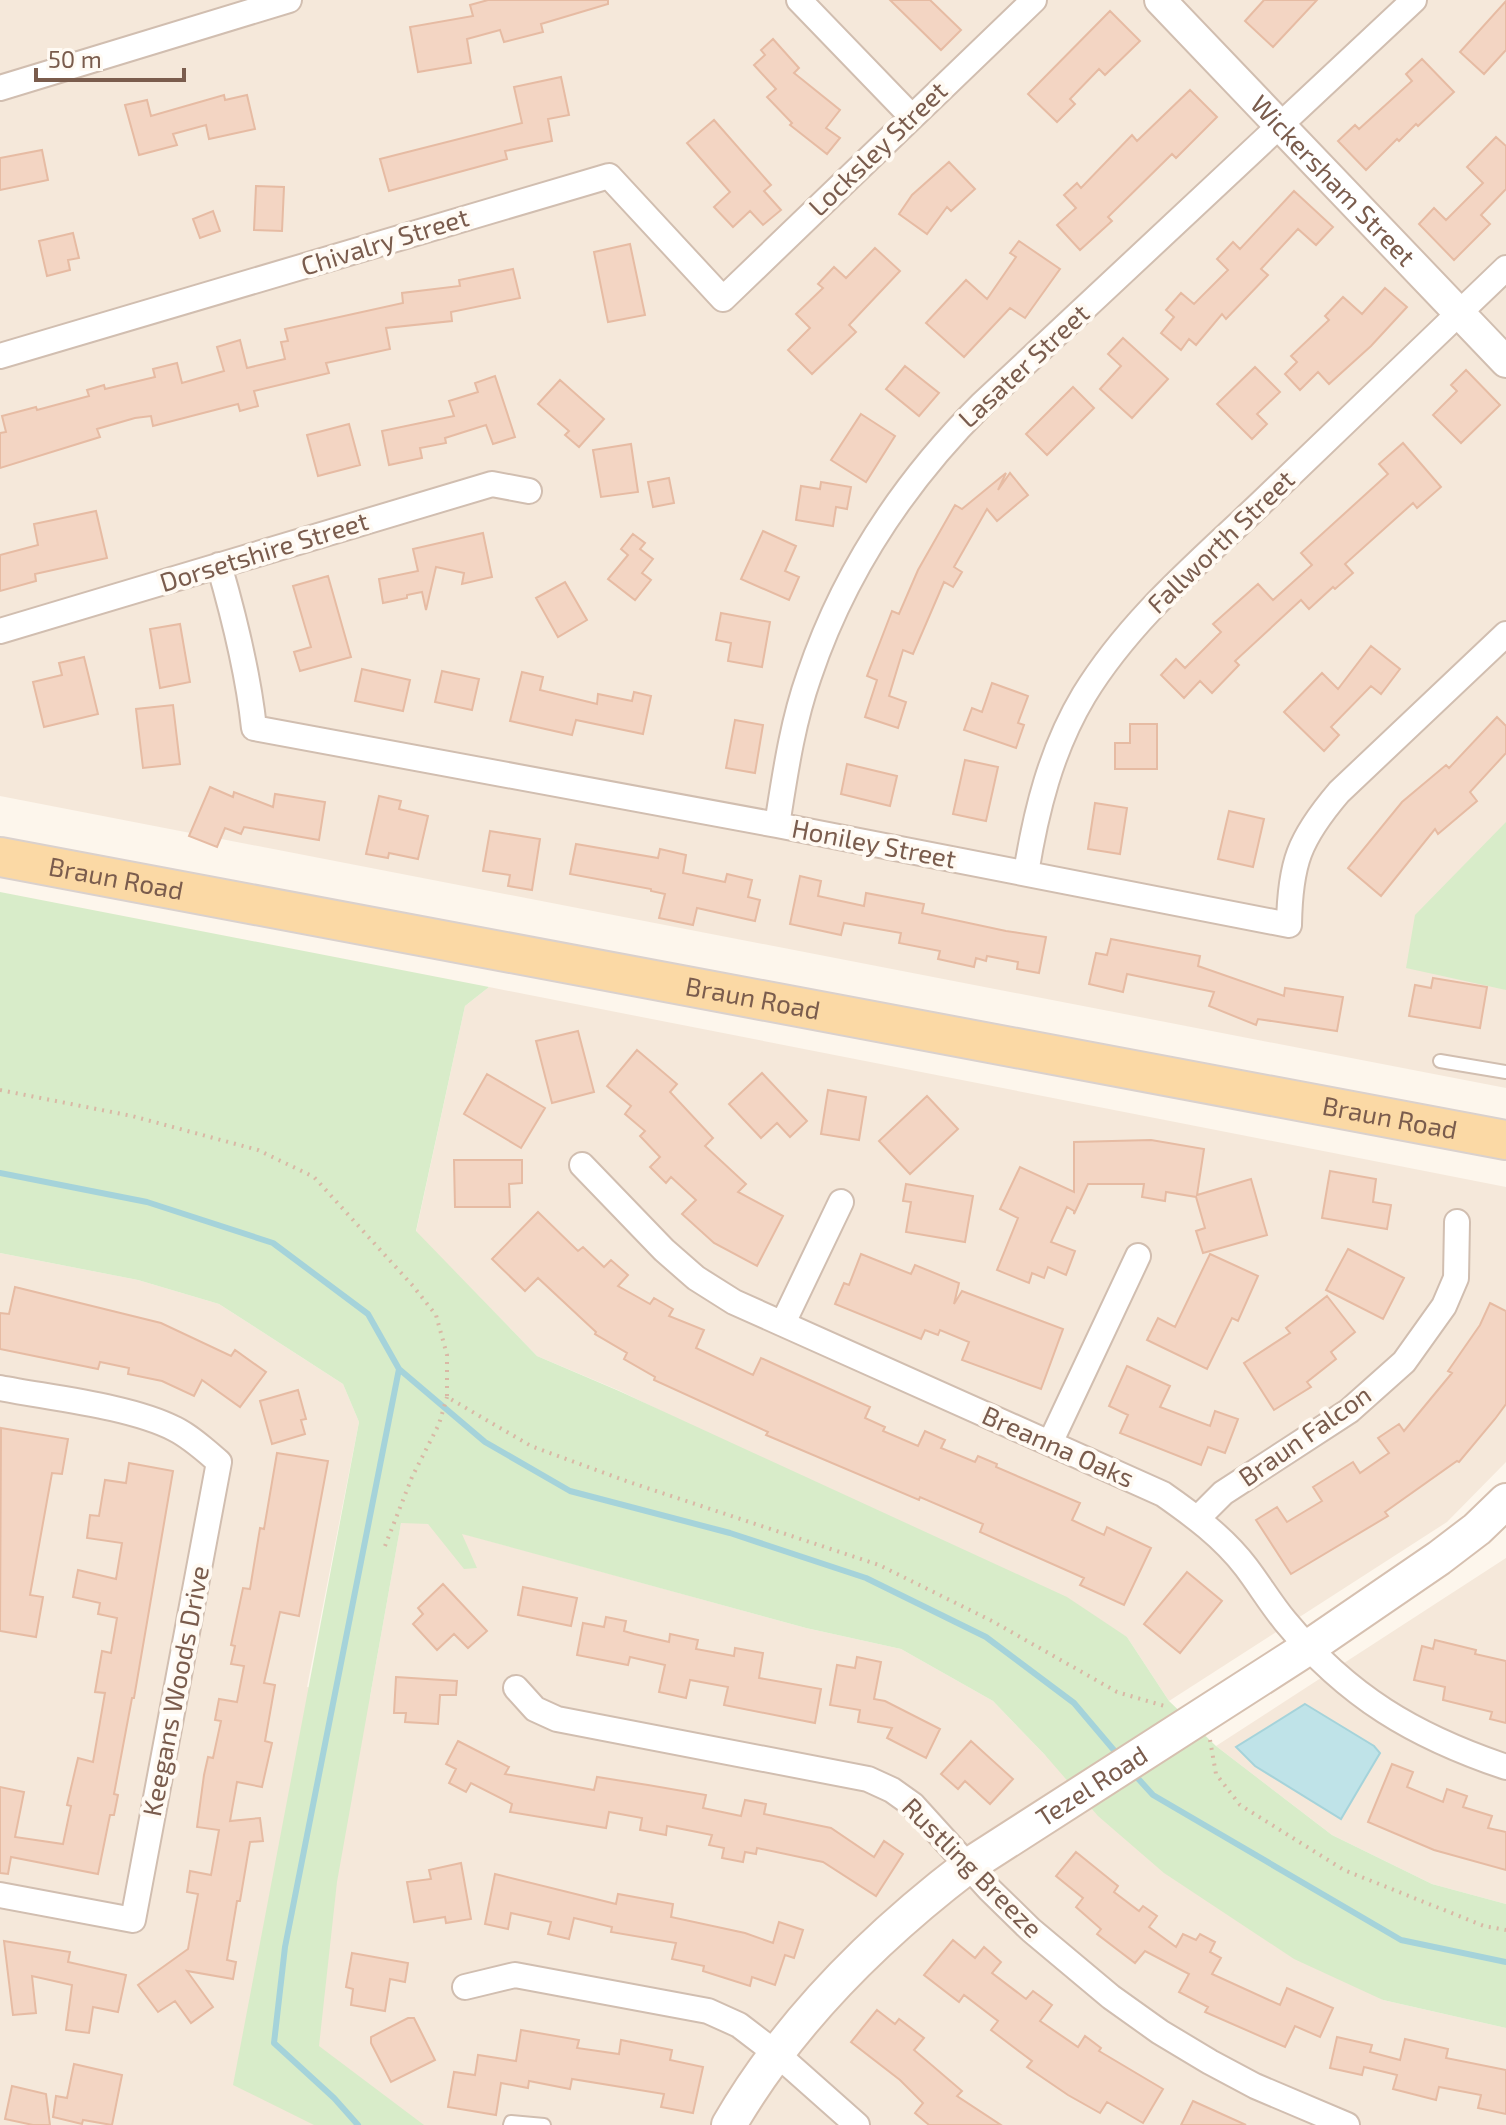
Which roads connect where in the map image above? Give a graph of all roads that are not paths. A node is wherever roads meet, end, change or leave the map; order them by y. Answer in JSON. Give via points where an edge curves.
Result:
{"nodes":[{"id":1,"x":289,"y":0,"type":"edge"},
{"id":2,"x":799,"y":0,"type":"edge"},
{"id":3,"x":1034,"y":0,"type":"edge"},
{"id":4,"x":1160,"y":0,"type":"edge"},
{"id":5,"x":1414,"y":0,"type":"edge"},
{"id":6,"x":0,"y":88,"type":"edge"},
{"id":7,"x":912,"y":117,"type":"junction"},
{"id":8,"x":1281,"y":126,"type":"junction"},
{"id":9,"x":1506,"y":268,"type":"edge"},
{"id":10,"x":723,"y":299,"type":"joint"},
{"id":11,"x":1460,"y":313,"type":"junction"},
{"id":12,"x":0,"y":356,"type":"edge"},
{"id":13,"x":1506,"y":362,"type":"edge"},
{"id":14,"x":529,"y":491,"type":"dead end"},
{"id":15,"x":219,"y":565,"type":"junction"},
{"id":16,"x":0,"y":631,"type":"edge"},
{"id":17,"x":1506,"y":634,"type":"edge"},
{"id":18,"x":777,"y":825,"type":"junction"},
{"id":19,"x":0,"y":857,"type":"edge"},
{"id":20,"x":1026,"y":873,"type":"junction"},
{"id":21,"x":1440,"y":1061,"type":"dead end"},
{"id":22,"x":1506,"y":1072,"type":"edge"},
{"id":23,"x":1506,"y":1140,"type":"edge"},
{"id":24,"x":582,"y":1165,"type":"dead end"},
{"id":25,"x":841,"y":1202,"type":"dead end"},
{"id":26,"x":1457,"y":1222,"type":"dead end"},
{"id":27,"x":1138,"y":1256,"type":"dead end"},
{"id":28,"x":783,"y":1323,"type":"junction"},
{"id":29,"x":0,"y":1388,"type":"edge"},
{"id":30,"x":1050,"y":1443,"type":"junction"},
{"id":31,"x":1506,"y":1501,"type":"edge"},
{"id":32,"x":1198,"y":1518,"type":"junction"},
{"id":33,"x":1309,"y":1647,"type":"junction"},
{"id":34,"x":516,"y":1688,"type":"dead end"},
{"id":35,"x":1506,"y":1767,"type":"edge"},
{"id":36,"x":968,"y":1866,"type":"junction"},
{"id":37,"x":0,"y":1895,"type":"edge"},
{"id":38,"x":465,"y":1987,"type":"dead end"},
{"id":39,"x":777,"y":2054,"type":"junction"},
{"id":40,"x":1299,"y":2115,"type":"edge"},
{"id":41,"x":510,"y":2125,"type":"edge"},
{"id":42,"x":544,"y":2125,"type":"edge"},
{"id":43,"x":729,"y":2125,"type":"edge"},
{"id":44,"x":857,"y":2125,"type":"edge"},
{"id":45,"x":1347,"y":2125,"type":"edge"}],
"edges":[{"from":1,"to":6,"type":"street"},
{"from":2,"to":7,"type":"street"},
{"from":3,"to":7,"type":"street","name":"Locksley Street"},
{"from":4,"to":8,"type":"street","name":"Wickersham Street"},
{"from":5,"to":8,"type":"street","name":"Lasater Street"},
{"from":7,"to":10,"type":"street","name":"Locksley Street"},
{"from":8,"to":11,"type":"street","name":"Wickersham Street"},
{"from":8,"to":18,"type":"street","name":"Lasater Street","via":[[982,404],[905,490],[834,611],[808,676]]},
{"from":9,"to":11,"type":"street","name":"Fallworth Street"},
{"from":10,"to":12,"type":"street","name":"Chivalry Street","via":[[609,176]]},
{"from":11,"to":13,"type":"street","name":"Wickersham Street"},
{"from":11,"to":20,"type":"street","name":"Fallworth Street","via":[[1161,599],[1107,660],[1082,698],[1051,768],[1033,826]]},
{"from":14,"to":15,"type":"street","name":"Dorsetshire Street","via":[[492,484]]},
{"from":15,"to":16,"type":"street","name":"Dorsetshire Street"},
{"from":15,"to":18,"type":"street","name":"Honiley Street","via":[[244,656],[254,728]]},
{"from":17,"to":20,"type":"street","name":"Honiley Street","via":[[1319,815],[1294,866],[1289,925]]},
{"from":18,"to":20,"type":"street","name":"Honiley Street"},
{"from":19,"to":23,"type":"main road","name":"Braun Road"},
{"from":21,"to":22,"type":"lane"},
{"from":24,"to":28,"type":"street","name":"Breanna Oaks","via":[[696,1278]]},
{"from":25,"to":28,"type":"street"},
{"from":26,"to":32,"type":"street","name":"Braun Falcon","via":[[1456,1278],[1444,1306],[1404,1362],[1349,1411],[1223,1493]]},
{"from":27,"to":30,"type":"street"},
{"from":28,"to":30,"type":"street","name":"Breanna Oaks"},
{"from":29,"to":37,"type":"street","name":"Keegans Woods Drive","via":[[154,1421],[189,1438],[219,1462],[133,1920]]},
{"from":30,"to":32,"type":"street","name":"Breanna Oaks","via":[[1163,1494]]},
{"from":31,"to":33,"type":"main road","name":"Tezel Road","via":[[1439,1558]]},
{"from":32,"to":33,"type":"street","name":"Breanna Oaks","via":[[1244,1564]]},
{"from":33,"to":35,"type":"street","name":"Breanna Oaks","via":[[1358,1695],[1397,1719],[1463,1753]]},
{"from":33,"to":36,"type":"main road","name":"Tezel Road"},
{"from":34,"to":36,"type":"street","name":"Rustling Breeze","via":[[535,1709],[557,1719],[868,1779],[913,1805]]},
{"from":36,"to":39,"type":"main road","name":"Tezel Road","via":[[917,1905],[843,1976]]},
{"from":36,"to":40,"type":"street","name":"Rustling Breeze","via":[[1031,1930],[1111,1997]]},
{"from":38,"to":39,"type":"street","via":[[515,1975],[708,2011],[739,2025]]},
{"from":39,"to":43,"type":"main road","name":"Tezel Road"},
{"from":39,"to":44,"type":"street"},
{"from":40,"to":45,"type":"street","name":"Rustling Breeze"},
{"from":41,"to":42,"type":"lane"}]}
